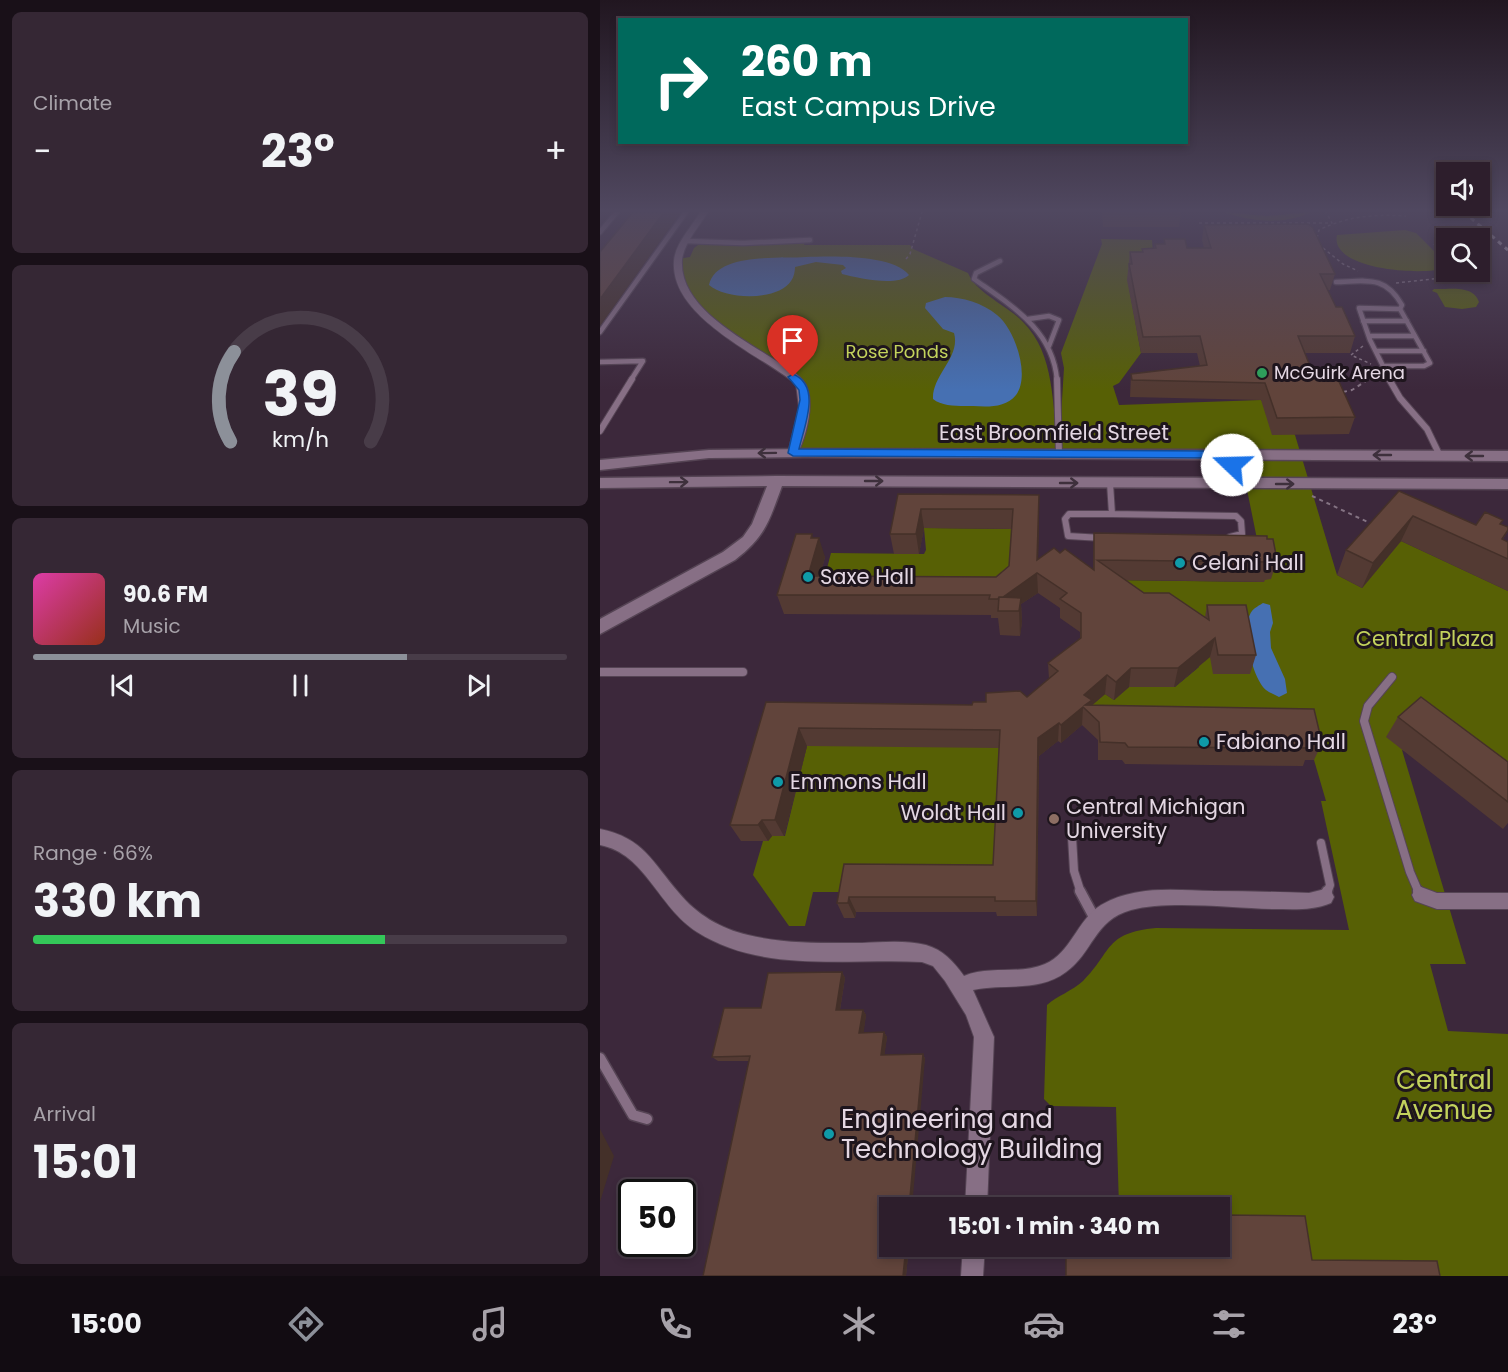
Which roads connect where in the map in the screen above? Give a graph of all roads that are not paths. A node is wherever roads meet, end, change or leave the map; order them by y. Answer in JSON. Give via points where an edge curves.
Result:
{"nodes":[{"id":1,"x":643,"y":272,"type":"edge"},
{"id":2,"x":678,"y":272,"type":"edge"},
{"id":3,"x":979,"y":272,"type":"edge"},
{"id":4,"x":1336,"y":282,"type":"edge"},
{"id":5,"x":1400,"y":309,"type":"junction"},
{"id":6,"x":1028,"y":319,"type":"junction"},
{"id":7,"x":1363,"y":321,"type":"junction"},
{"id":8,"x":1407,"y":321,"type":"junction"},
{"id":9,"x":600,"y":332,"type":"edge"},
{"id":10,"x":1369,"y":336,"type":"junction"},
{"id":11,"x":1415,"y":336,"type":"junction"},
{"id":12,"x":1049,"y":346,"type":"junction"},
{"id":13,"x":1377,"y":351,"type":"junction"},
{"id":14,"x":1424,"y":351,"type":"junction"},
{"id":15,"x":600,"y":362,"type":"edge"},
{"id":16,"x":1384,"y":366,"type":"junction"},
{"id":17,"x":600,"y":431,"type":"edge"},
{"id":18,"x":793,"y":453,"type":"junction"},
{"id":19,"x":1059,"y":454,"type":"junction"},
{"id":20,"x":1217,"y":454,"type":"junction"},
{"id":21,"x":1350,"y":455,"type":"junction"},
{"id":22,"x":1440,"y":456,"type":"junction"},
{"id":23,"x":1508,"y":456,"type":"edge"},
{"id":24,"x":660,"y":459,"type":"junction"},
{"id":25,"x":600,"y":465,"type":"edge"},
{"id":26,"x":776,"y":481,"type":"junction"},
{"id":27,"x":637,"y":482,"type":"junction"},
{"id":28,"x":600,"y":483,"type":"edge"},
{"id":29,"x":1110,"y":483,"type":"junction"},
{"id":30,"x":1203,"y":483,"type":"junction"},
{"id":31,"x":1332,"y":484,"type":"junction"},
{"id":32,"x":1508,"y":484,"type":"edge"},
{"id":33,"x":1112,"y":514,"type":"junction"},
{"id":34,"x":1221,"y":537,"type":"edge"},
{"id":35,"x":1107,"y":538,"type":"edge"},
{"id":36,"x":600,"y":627,"type":"edge"},
{"id":37,"x":600,"y":672,"type":"edge"},
{"id":38,"x":742,"y":672,"type":"dead end"},
{"id":39,"x":1392,"y":677,"type":"dead end"},
{"id":40,"x":600,"y":837,"type":"edge"},
{"id":41,"x":1072,"y":837,"type":"dead end"},
{"id":42,"x":1321,"y":843,"type":"dead end"},
{"id":43,"x":1421,"y":895,"type":"joint"},
{"id":44,"x":1325,"y":897,"type":"joint"},
{"id":45,"x":1508,"y":901,"type":"edge"},
{"id":46,"x":1096,"y":920,"type":"junction"},
{"id":47,"x":959,"y":987,"type":"junction"},
{"id":48,"x":600,"y":1058,"type":"edge"},
{"id":49,"x":647,"y":1119,"type":"dead end"},
{"id":50,"x":977,"y":1197,"type":"edge"},
{"id":51,"x":973,"y":1257,"type":"edge"},
{"id":52,"x":972,"y":1276,"type":"edge"}],
"edges":[{"from":1,"to":9,"type":"lane"},
{"from":2,"to":18,"type":"street","via":[[688,298],[702,314],[793,377],[804,390],[804,409]]},
{"from":3,"to":6,"type":"lane","via":[[974,279]]},
{"from":4,"to":5,"type":"lane","via":[[1386,285],[1402,305]]},
{"from":5,"to":7,"type":"lane","via":[[1359,308]]},
{"from":5,"to":8,"type":"lane"},
{"from":6,"to":12,"type":"lane"},
{"from":6,"to":12,"type":"lane","via":[[1049,316],[1059,320]]},
{"from":7,"to":8,"type":"lane"},
{"from":7,"to":10,"type":"lane"},
{"from":8,"to":11,"type":"lane"},
{"from":10,"to":11,"type":"lane"},
{"from":10,"to":13,"type":"lane"},
{"from":11,"to":14,"type":"lane"},
{"from":12,"to":19,"type":"lane","via":[[1056,370]]},
{"from":13,"to":14,"type":"lane"},
{"from":13,"to":16,"type":"lane"},
{"from":14,"to":16,"type":"lane","via":[[1429,365]]},
{"from":15,"to":17,"type":"lane","via":[[643,361]]},
{"from":16,"to":22,"type":"lane","via":[[1402,401],[1425,425]]},
{"from":18,"to":19,"type":"main road","name":"East Broomfield Street"},
{"from":18,"to":24,"type":"main road","name":"East Broomfield Street","one_way":true},
{"from":19,"to":20,"type":"main road","name":"East Broomfield Street"},
{"from":20,"to":21,"type":"main road","name":"East Broomfield Street"},
{"from":20,"to":30,"type":"main road","via":[[1230,461],[1230,472]]},
{"from":22,"to":21,"type":"main road","name":"East Broomfield Street","one_way":true},
{"from":21,"to":31,"type":"main road","via":[[1324,459],[1316,466],[1319,477]]},
{"from":23,"to":22,"type":"main road","name":"East Broomfield Street","one_way":true},
{"from":24,"to":25,"type":"main road","name":"East Broomfield Street"},
{"from":24,"to":27,"type":"main road","via":[[637,467]]},
{"from":27,"to":26,"type":"main road","one_way":true},
{"from":26,"to":29,"type":"main road","one_way":true},
{"from":26,"to":36,"type":"main road","via":[[760,525],[749,541]]},
{"from":27,"to":28,"type":"main road"},
{"from":29,"to":30,"type":"main road"},
{"from":29,"to":33,"type":"lane"},
{"from":30,"to":31,"type":"main road","one_way":true},
{"from":31,"to":32,"type":"main road"},
{"from":33,"to":34,"type":"lane","via":[[1229,515],[1239,519],[1242,534]]},
{"from":33,"to":35,"type":"lane","via":[[1069,514],[1065,519],[1068,536]]},
{"from":37,"to":38,"type":"lane"},
{"from":39,"to":43,"type":"lane","via":[[1368,706],[1364,721],[1412,878]]},
{"from":40,"to":47,"type":"street","via":[[618,839],[633,848],[678,905],[720,935],[745,945],[781,950],[922,953],[940,961]]},
{"from":41,"to":46,"type":"lane","via":[[1075,880]]},
{"from":42,"to":44,"type":"lane","via":[[1330,885]]},
{"from":43,"to":45,"type":"street","via":[[1437,901]]},
{"from":44,"to":46,"type":"street","via":[[1309,901],[1148,899],[1121,905]]},
{"from":46,"to":47,"type":"street","via":[[1068,959],[1054,970],[1025,978],[975,979]]},
{"from":47,"to":50,"type":"street","via":[[985,1042]]},
{"from":48,"to":49,"type":"lane","via":[[633,1115]]},
{"from":51,"to":52,"type":"street"}]}
